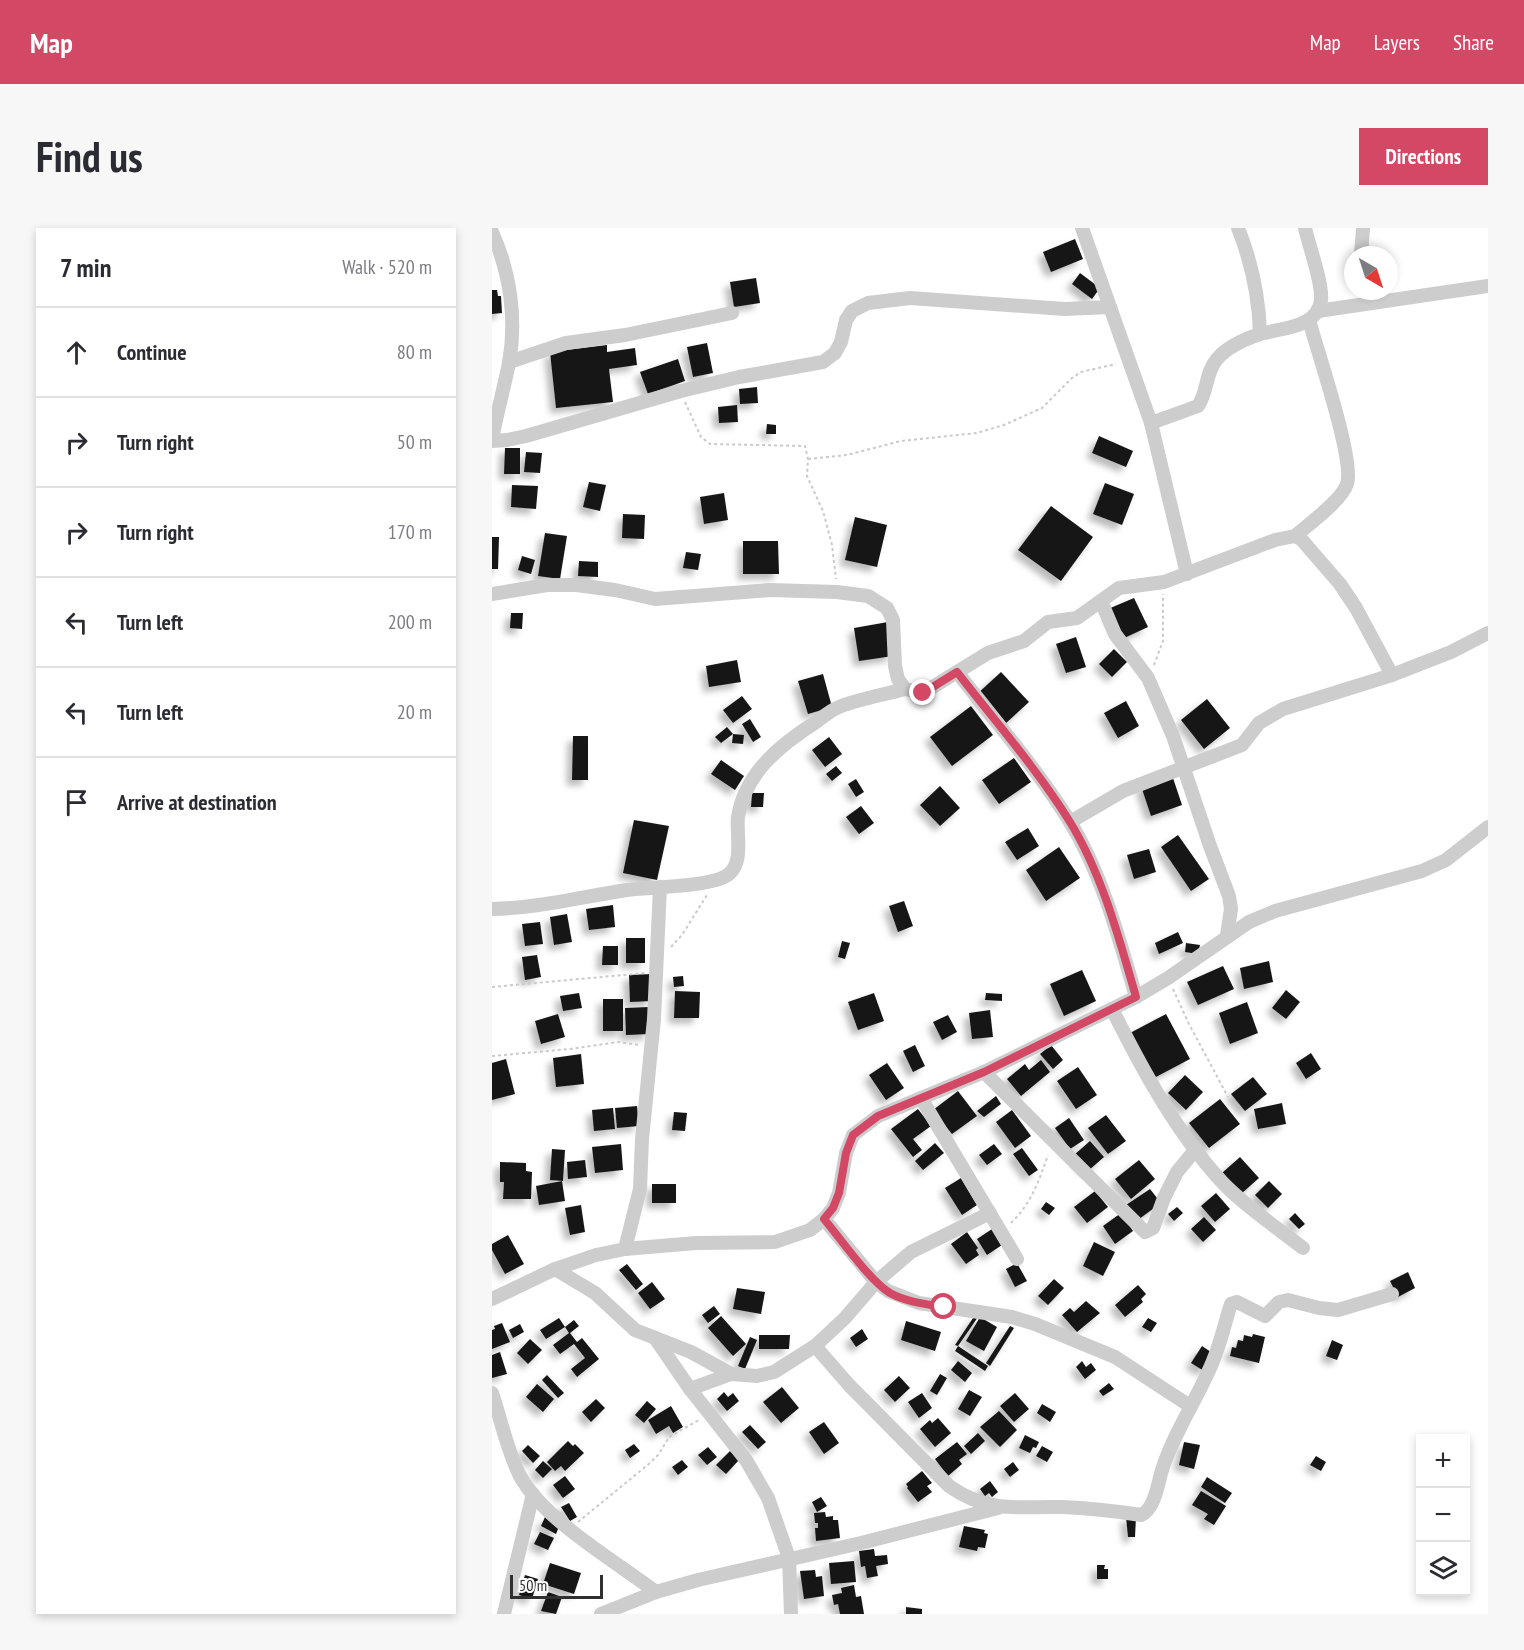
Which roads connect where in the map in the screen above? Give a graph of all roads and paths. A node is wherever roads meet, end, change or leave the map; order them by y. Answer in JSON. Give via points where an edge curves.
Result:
{"nodes":[{"id":1,"x":1082,"y":228,"type":"edge"},
{"id":2,"x":1238,"y":228,"type":"edge"},
{"id":3,"x":1305,"y":228,"type":"edge"},
{"id":4,"x":1364,"y":228,"type":"edge"},
{"id":5,"x":492,"y":232,"type":"edge"},
{"id":6,"x":1362,"y":246,"type":"edge"},
{"id":7,"x":1488,"y":286,"type":"edge"},
{"id":8,"x":1398,"y":294,"type":"edge"},
{"id":9,"x":1353,"y":300,"type":"edge"},
{"id":10,"x":1110,"y":307,"type":"junction"},
{"id":11,"x":732,"y":313,"type":"dead end"},
{"id":12,"x":1313,"y":315,"type":"junction"},
{"id":13,"x":1260,"y":334,"type":"junction"},
{"id":14,"x":509,"y":362,"type":"junction"},
{"id":15,"x":1130,"y":362,"type":"junction"},
{"id":16,"x":681,"y":391,"type":"junction"},
{"id":17,"x":1151,"y":423,"type":"junction"},
{"id":18,"x":492,"y":440,"type":"edge"},
{"id":19,"x":808,"y":459,"type":"junction"},
{"id":20,"x":1295,"y":536,"type":"junction"},
{"id":21,"x":1187,"y":574,"type":"junction"},
{"id":22,"x":1164,"y":582,"type":"junction"},
{"id":23,"x":837,"y":592,"type":"junction"},
{"id":24,"x":492,"y":594,"type":"edge"},
{"id":25,"x":1101,"y":601,"type":"junction"},
{"id":26,"x":1488,"y":633,"type":"edge"},
{"id":27,"x":957,"y":672,"type":"junction"},
{"id":28,"x":1392,"y":675,"type":"junction"},
{"id":29,"x":1148,"y":678,"type":"junction"},
{"id":30,"x":905,"y":689,"type":"junction"},
{"id":31,"x":1183,"y":767,"type":"junction"},
{"id":32,"x":1070,"y":822,"type":"junction"},
{"id":33,"x":1488,"y":827,"type":"edge"},
{"id":34,"x":720,"y":879,"type":"junction"},
{"id":35,"x":660,"y":886,"type":"junction"},
{"id":36,"x":492,"y":909,"type":"edge"},
{"id":37,"x":1227,"y":935,"type":"junction"},
{"id":38,"x":657,"y":967,"type":"junction"},
{"id":39,"x":1168,"y":978,"type":"junction"},
{"id":40,"x":492,"y":987,"type":"edge"},
{"id":41,"x":1136,"y":997,"type":"junction"},
{"id":42,"x":1112,"y":1009,"type":"junction"},
{"id":43,"x":651,"y":1046,"type":"junction"},
{"id":44,"x":492,"y":1056,"type":"edge"},
{"id":45,"x":984,"y":1072,"type":"junction"},
{"id":46,"x":1228,"y":1097,"type":"dead end"},
{"id":47,"x":921,"y":1098,"type":"junction"},
{"id":48,"x":1053,"y":1141,"type":"junction"},
{"id":49,"x":1196,"y":1149,"type":"junction"},
{"id":50,"x":990,"y":1213,"type":"junction"},
{"id":51,"x":824,"y":1219,"type":"junction"},
{"id":52,"x":1001,"y":1232,"type":"junction"},
{"id":53,"x":1303,"y":1248,"type":"dead end"},
{"id":54,"x":625,"y":1249,"type":"junction"},
{"id":55,"x":1017,"y":1259,"type":"dead end"},
{"id":56,"x":555,"y":1269,"type":"junction"},
{"id":57,"x":876,"y":1282,"type":"junction"},
{"id":58,"x":1392,"y":1293,"type":"dead end"},
{"id":59,"x":492,"y":1299,"type":"edge"},
{"id":60,"x":655,"y":1338,"type":"junction"},
{"id":61,"x":815,"y":1346,"type":"junction"},
{"id":62,"x":731,"y":1374,"type":"junction"},
{"id":63,"x":690,"y":1389,"type":"junction"},
{"id":64,"x":492,"y":1393,"type":"edge"},
{"id":65,"x":1190,"y":1406,"type":"junction"},
{"id":66,"x":710,"y":1415,"type":"junction"},
{"id":67,"x":533,"y":1494,"type":"junction"},
{"id":68,"x":998,"y":1508,"type":"junction"},
{"id":69,"x":569,"y":1529,"type":"junction"},
{"id":70,"x":789,"y":1558,"type":"junction"},
{"id":71,"x":657,"y":1592,"type":"junction"},
{"id":72,"x":504,"y":1614,"type":"edge"},
{"id":73,"x":601,"y":1614,"type":"edge"},
{"id":74,"x":791,"y":1614,"type":"edge"}],
"edges":[{"from":1,"to":10,"type":"street"},
{"from":2,"to":13,"type":"street","via":[[1255,283]]},
{"from":3,"to":12,"type":"street","via":[[1320,285],[1321,300]]},
{"from":4,"to":6,"type":"street"},
{"from":5,"to":14,"type":"street","via":[[508,282],[513,331]]},
{"from":7,"to":8,"type":"street"},
{"from":9,"to":12,"type":"street"},
{"from":10,"to":15,"type":"street"},
{"from":10,"to":16,"type":"street","via":[[1065,309],[910,298],[868,303],[852,311],[835,353],[823,362]]},
{"from":11,"to":14,"type":"street","via":[[566,343]]},
{"from":12,"to":13,"type":"street","via":[[1302,324]]},
{"from":12,"to":20,"type":"street","via":[[1349,476],[1347,487]]},
{"from":13,"to":17,"type":"street","via":[[1217,358],[1198,406]]},
{"from":14,"to":18,"type":"street"},
{"from":15,"to":17,"type":"street"},
{"from":15,"to":19,"type":"path","via":[[1081,372],[1042,408],[1004,425],[977,433],[901,441]]},
{"from":16,"to":18,"type":"street","via":[[526,436]]},
{"from":16,"to":19,"type":"path","via":[[701,437],[710,444],[796,445],[805,447]]},
{"from":17,"to":21,"type":"street"},
{"from":19,"to":23,"type":"path","via":[[807,476],[823,511],[832,545]]},
{"from":20,"to":21,"type":"street"},
{"from":20,"to":28,"type":"street","via":[[1346,592]]},
{"from":21,"to":22,"type":"street"},
{"from":22,"to":25,"type":"street","via":[[1119,588]]},
{"from":22,"to":29,"type":"path","via":[[1162,648]]},
{"from":23,"to":24,"type":"street","via":[[770,590],[655,599],[615,590],[547,585]]},
{"from":23,"to":30,"type":"street","via":[[868,596],[886,608],[893,620],[898,679]]},
{"from":25,"to":27,"type":"street","via":[[1077,618],[1047,622],[1024,641],[988,653]]},
{"from":25,"to":29,"type":"street","via":[[1115,634]]},
{"from":26,"to":28,"type":"street"},
{"from":27,"to":30,"type":"street","via":[[923,693]]},
{"from":27,"to":32,"type":"street"},
{"from":28,"to":31,"type":"street","via":[[1283,709],[1259,723],[1242,745]]},
{"from":29,"to":31,"type":"street"},
{"from":30,"to":34,"type":"street","via":[[838,707],[789,739],[766,760],[742,799],[735,866]]},
{"from":31,"to":32,"type":"street","via":[[1123,791]]},
{"from":31,"to":37,"type":"street","via":[[1229,896]]},
{"from":32,"to":41,"type":"street","via":[[1105,900]]},
{"from":33,"to":37,"type":"street","via":[[1446,860],[1422,871],[1275,911]]},
{"from":34,"to":35,"type":"street"},
{"from":34,"to":38,"type":"path"},
{"from":35,"to":36,"type":"street","via":[[544,906]]},
{"from":35,"to":38,"type":"street"},
{"from":37,"to":39,"type":"street"},
{"from":38,"to":40,"type":"path"},
{"from":38,"to":43,"type":"street"},
{"from":39,"to":41,"type":"street"},
{"from":39,"to":46,"type":"path"},
{"from":41,"to":42,"type":"street"},
{"from":42,"to":45,"type":"street"},
{"from":42,"to":49,"type":"street","via":[[1144,1070]]},
{"from":43,"to":44,"type":"path","via":[[618,1042]]},
{"from":43,"to":54,"type":"street","via":[[640,1189]]},
{"from":45,"to":47,"type":"street"},
{"from":45,"to":48,"type":"street"},
{"from":47,"to":50,"type":"street"},
{"from":47,"to":51,"type":"street","via":[[878,1116],[853,1135],[839,1193]]},
{"from":48,"to":49,"type":"street","via":[[1140,1229],[1148,1232],[1157,1221],[1177,1172]]},
{"from":48,"to":52,"type":"path","via":[[1034,1194]]},
{"from":49,"to":53,"type":"street","via":[[1222,1182]]},
{"from":50,"to":52,"type":"street"},
{"from":50,"to":57,"type":"street","via":[[917,1248]]},
{"from":51,"to":54,"type":"street","via":[[810,1230],[775,1242]]},
{"from":51,"to":57,"type":"street"},
{"from":52,"to":55,"type":"street"},
{"from":54,"to":56,"type":"street"},
{"from":56,"to":59,"type":"street"},
{"from":56,"to":60,"type":"street","via":[[595,1293],[635,1330]]},
{"from":57,"to":61,"type":"street"},
{"from":57,"to":65,"type":"street","via":[[898,1297],[919,1303],[1012,1317],[1065,1335],[1115,1357]]},
{"from":58,"to":65,"type":"street","via":[[1338,1310],[1288,1300],[1279,1302],[1265,1316],[1234,1302],[1213,1362]]},
{"from":60,"to":62,"type":"street"},
{"from":60,"to":63,"type":"street"},
{"from":61,"to":62,"type":"street","via":[[774,1372],[758,1376]]},
{"from":61,"to":68,"type":"street","via":[[949,1486],[967,1499]]},
{"from":62,"to":63,"type":"street"},
{"from":63,"to":66,"type":"street"},
{"from":64,"to":67,"type":"street","via":[[511,1454]]},
{"from":65,"to":68,"type":"street","via":[[1145,1513],[1061,1507]]},
{"from":66,"to":69,"type":"path","via":[[669,1437],[650,1463]]},
{"from":66,"to":70,"type":"street","via":[[746,1460],[768,1498]]},
{"from":67,"to":69,"type":"street"},
{"from":67,"to":72,"type":"street"},
{"from":68,"to":70,"type":"street"},
{"from":69,"to":71,"type":"street"},
{"from":70,"to":71,"type":"street"},
{"from":70,"to":74,"type":"street"},
{"from":71,"to":73,"type":"street"}]}
